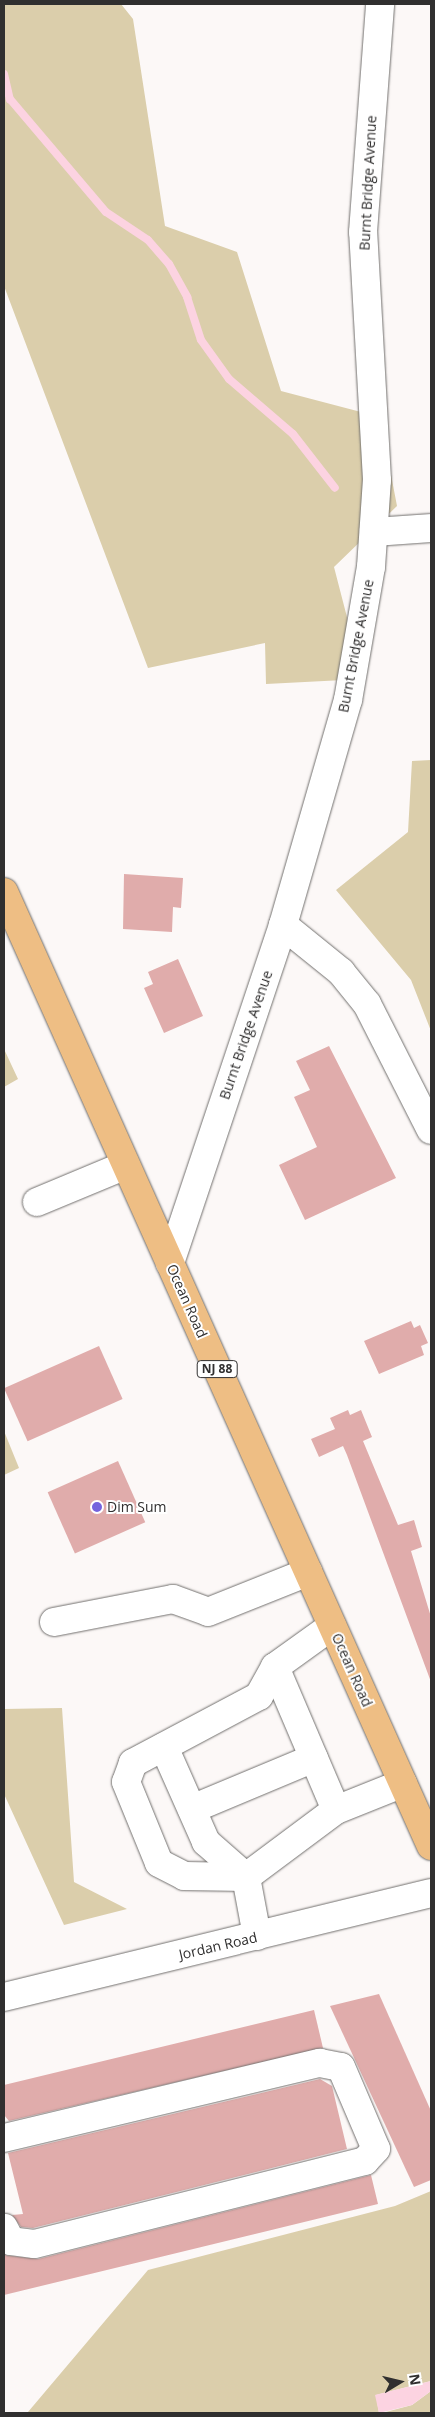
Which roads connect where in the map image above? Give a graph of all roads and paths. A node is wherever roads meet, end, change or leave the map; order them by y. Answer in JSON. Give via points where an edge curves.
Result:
{"nodes":[{"id":1,"x":380,"y":4,"type":"edge"},
{"id":2,"x":431,"y":528,"type":"edge"},
{"id":3,"x":374,"y":532,"type":"junction"},
{"id":4,"x":4,"y":892,"type":"edge"},
{"id":5,"x":283,"y":925,"type":"junction"},
{"id":6,"x":431,"y":1130,"type":"edge"},
{"id":7,"x":126,"y":1165,"type":"junction"},
{"id":8,"x":38,"y":1202,"type":"dead end"},
{"id":9,"x":170,"y":1263,"type":"junction"},
{"id":10,"x":308,"y":1572,"type":"junction"},
{"id":11,"x":54,"y":1622,"type":"dead end"},
{"id":12,"x":332,"y":1626,"type":"junction"},
{"id":13,"x":275,"y":1667,"type":"junction"},
{"id":14,"x":164,"y":1747,"type":"junction"},
{"id":15,"x":314,"y":1758,"type":"junction"},
{"id":16,"x":403,"y":1783,"type":"junction"},
{"id":17,"x":192,"y":1809,"type":"junction"},
{"id":18,"x":336,"y":1810,"type":"junction"},
{"id":19,"x":431,"y":1846,"type":"edge"},
{"id":20,"x":246,"y":1877,"type":"junction"},
{"id":21,"x":431,"y":1893,"type":"edge"},
{"id":22,"x":258,"y":1936,"type":"junction"},
{"id":23,"x":4,"y":1997,"type":"edge"},
{"id":24,"x":4,"y":2138,"type":"edge"},
{"id":25,"x":4,"y":2228,"type":"edge"}],
"edges":[{"from":1,"to":3,"type":"street","name":"Burnt Bridge Avenue","via":[[363,232],[377,480]]},
{"from":2,"to":3,"type":"street"},
{"from":3,"to":5,"type":"street","name":"Burnt Bridge Avenue","via":[[348,700]]},
{"from":4,"to":7,"type":"main road","name":"Ocean Road","number":"NJ 88"},
{"from":5,"to":6,"type":"street","via":[[341,972],[367,1004]]},
{"from":5,"to":9,"type":"street","name":"Burnt Bridge Avenue"},
{"from":7,"to":8,"type":"street"},
{"from":7,"to":9,"type":"main road","name":"Ocean Road","number":"NJ 88"},
{"from":9,"to":10,"type":"main road","name":"Ocean Road","number":"NJ 88"},
{"from":10,"to":11,"type":"street","via":[[208,1612],[165,1599]]},
{"from":10,"to":12,"type":"main road","name":"Ocean Road","number":"NJ 88"},
{"from":12,"to":13,"type":"street"},
{"from":12,"to":16,"type":"main road","name":"Ocean Road","number":"NJ 88"},
{"from":13,"to":14,"type":"street","via":[[259,1696]]},
{"from":13,"to":15,"type":"street"},
{"from":14,"to":17,"type":"street"},
{"from":14,"to":20,"type":"street","via":[[133,1763],[126,1782],[159,1863],[184,1876]]},
{"from":15,"to":17,"type":"street"},
{"from":15,"to":18,"type":"street"},
{"from":16,"to":18,"type":"street"},
{"from":16,"to":19,"type":"main road","name":"Ocean Road","number":"NJ 88"},
{"from":17,"to":20,"type":"street","via":[[206,1842]]},
{"from":18,"to":20,"type":"street"},
{"from":20,"to":22,"type":"street"},
{"from":21,"to":22,"type":"street","name":"Jordan Road"},
{"from":22,"to":23,"type":"street","name":"Jordan Road"},
{"from":24,"to":25,"type":"street","via":[[320,2063],[341,2067],[376,2149],[365,2161],[34,2244],[11,2241]]}]}
